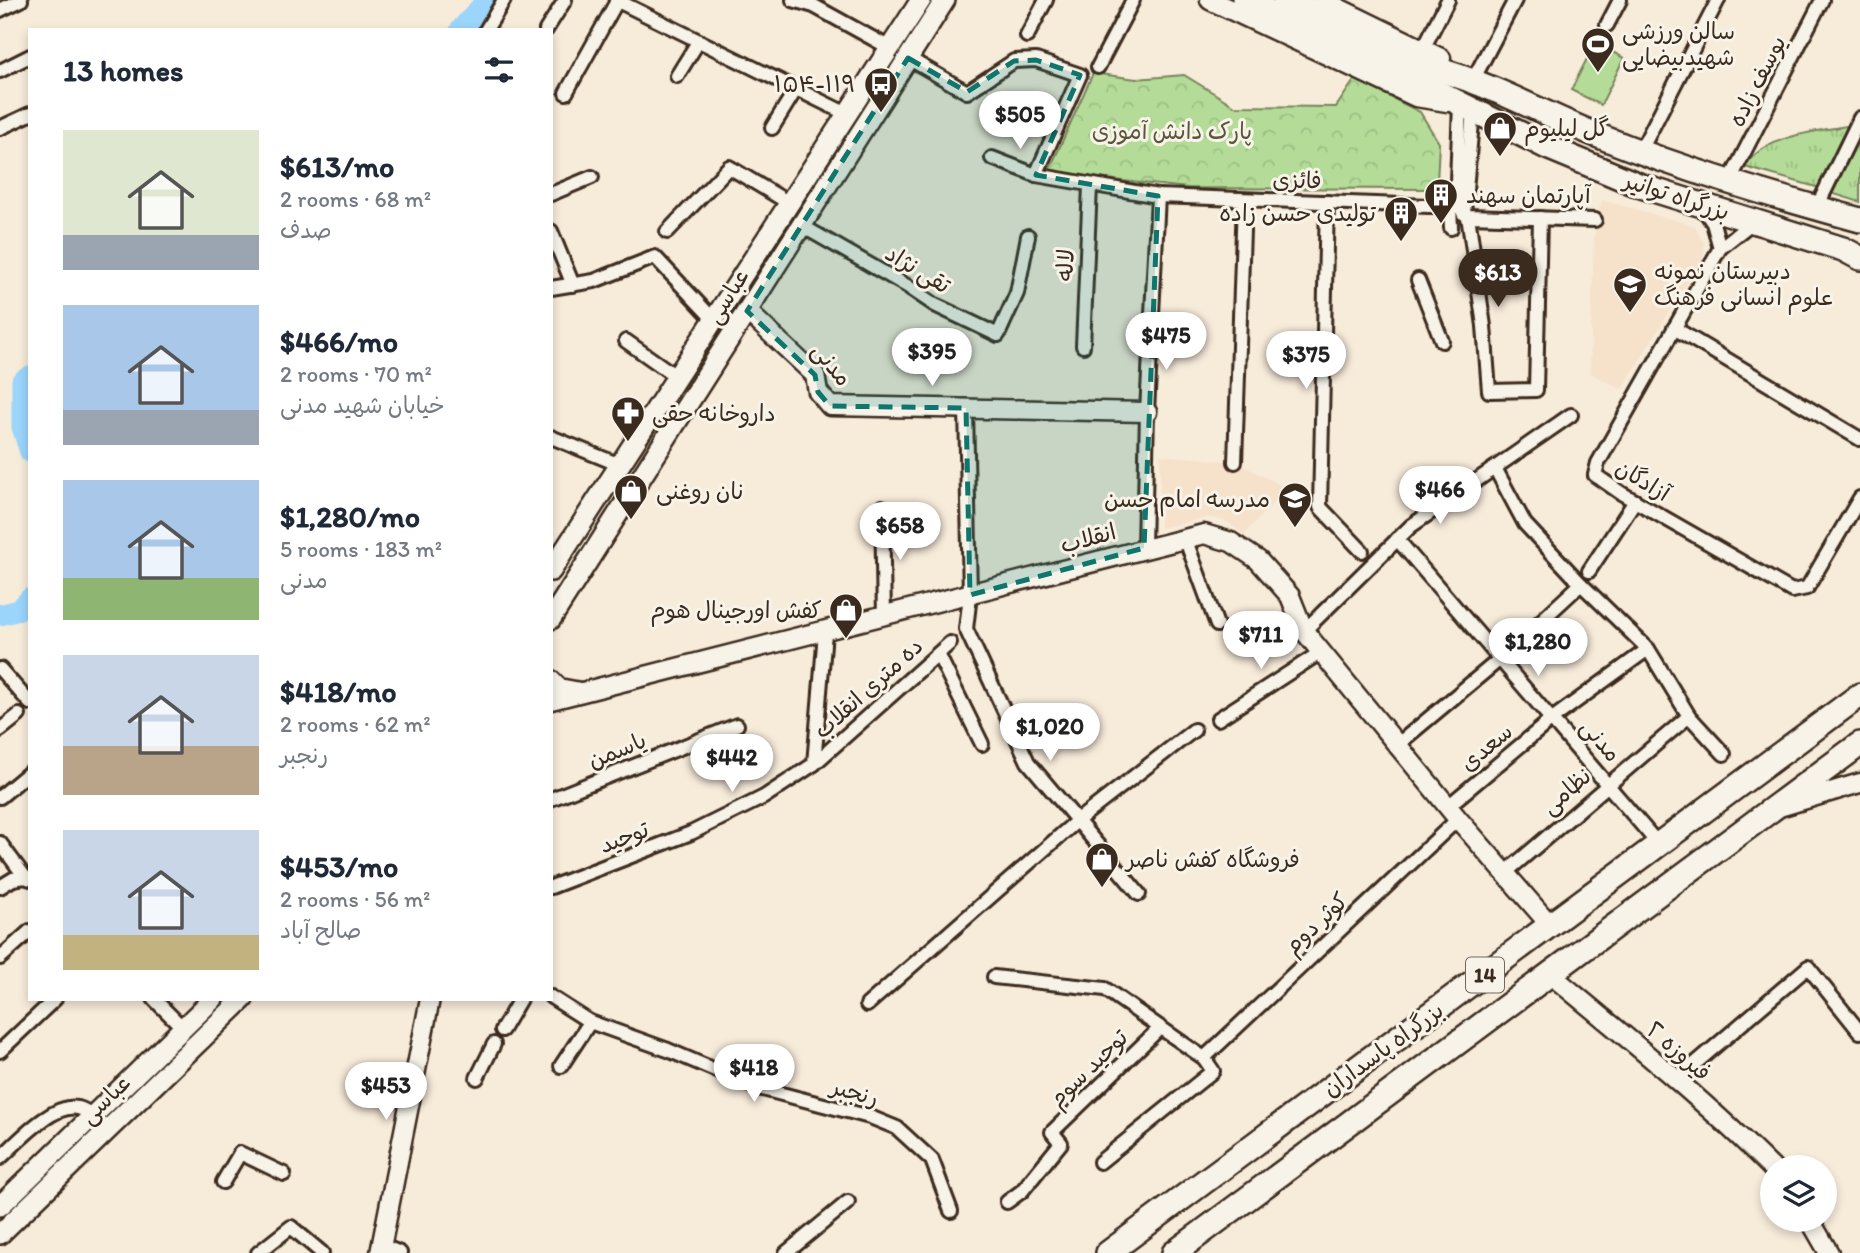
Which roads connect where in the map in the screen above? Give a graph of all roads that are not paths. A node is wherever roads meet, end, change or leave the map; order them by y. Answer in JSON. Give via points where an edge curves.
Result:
{"nodes":[{"id":1,"x":21,"y":0,"type":"edge"},
{"id":2,"x":505,"y":0,"type":"edge"},
{"id":3,"x":565,"y":0,"type":"edge"},
{"id":4,"x":616,"y":0,"type":"edge"},
{"id":5,"x":793,"y":0,"type":"edge"},
{"id":6,"x":921,"y":0,"type":"edge"},
{"id":7,"x":946,"y":0,"type":"edge"},
{"id":8,"x":1046,"y":0,"type":"edge"},
{"id":9,"x":1133,"y":0,"type":"edge"},
{"id":10,"x":1210,"y":0,"type":"edge"},
{"id":11,"x":1244,"y":0,"type":"edge"},
{"id":12,"x":1286,"y":0,"type":"edge"},
{"id":13,"x":1322,"y":0,"type":"edge"},
{"id":14,"x":1448,"y":0,"type":"edge"},
{"id":15,"x":1516,"y":0,"type":"edge"},
{"id":16,"x":1620,"y":0,"type":"edge"},
{"id":17,"x":1718,"y":0,"type":"edge"},
{"id":18,"x":1822,"y":0,"type":"edge"},
{"id":19,"x":815,"y":3,"type":"edge"},
{"id":20,"x":1348,"y":5,"type":"edge"},
{"id":21,"x":0,"y":10,"type":"edge"},
{"id":22,"x":1607,"y":25,"type":"dead end"},
{"id":23,"x":487,"y":28,"type":"edge"},
{"id":24,"x":547,"y":28,"type":"edge"},
{"id":25,"x":1027,"y":36,"type":"dead end"},
{"id":26,"x":698,"y":42,"type":"junction"},
{"id":27,"x":890,"y":48,"type":"junction"},
{"id":28,"x":1423,"y":49,"type":"junction"},
{"id":29,"x":1381,"y":54,"type":"junction"},
{"id":30,"x":28,"y":58,"type":"edge"},
{"id":31,"x":908,"y":58,"type":"junction"},
{"id":32,"x":1098,"y":67,"type":"dead end"},
{"id":33,"x":0,"y":71,"type":"edge"},
{"id":34,"x":677,"y":76,"type":"dead end"},
{"id":35,"x":1473,"y":80,"type":"junction"},
{"id":36,"x":796,"y":89,"type":"junction"},
{"id":37,"x":566,"y":93,"type":"dead end"},
{"id":38,"x":1466,"y":107,"type":"junction"},
{"id":39,"x":847,"y":114,"type":"junction"},
{"id":40,"x":28,"y":115,"type":"edge"},
{"id":41,"x":1860,"y":118,"type":"edge"},
{"id":42,"x":0,"y":128,"type":"edge"},
{"id":43,"x":772,"y":128,"type":"dead end"},
{"id":44,"x":1640,"y":152,"type":"junction"},
{"id":45,"x":992,"y":158,"type":"dead end"},
{"id":46,"x":1037,"y":175,"type":"junction"},
{"id":47,"x":592,"y":177,"type":"dead end"},
{"id":48,"x":1730,"y":180,"type":"junction"},
{"id":49,"x":1090,"y":186,"type":"junction"},
{"id":50,"x":553,"y":193,"type":"edge"},
{"id":51,"x":1158,"y":196,"type":"junction"},
{"id":52,"x":1244,"y":201,"type":"junction"},
{"id":53,"x":1327,"y":202,"type":"junction"},
{"id":54,"x":789,"y":203,"type":"junction"},
{"id":55,"x":1700,"y":204,"type":"junction"},
{"id":56,"x":1817,"y":206,"type":"junction"},
{"id":57,"x":1459,"y":211,"type":"junction"},
{"id":58,"x":1540,"y":219,"type":"junction"},
{"id":59,"x":1858,"y":219,"type":"edge"},
{"id":60,"x":1595,"y":220,"type":"dead end"},
{"id":61,"x":1754,"y":221,"type":"junction"},
{"id":62,"x":775,"y":225,"type":"junction"},
{"id":63,"x":1451,"y":228,"type":"dead end"},
{"id":64,"x":667,"y":232,"type":"dead end"},
{"id":65,"x":798,"y":232,"type":"junction"},
{"id":66,"x":553,"y":236,"type":"edge"},
{"id":67,"x":1028,"y":236,"type":"dead end"},
{"id":68,"x":1720,"y":248,"type":"junction"},
{"id":69,"x":1852,"y":253,"type":"edge"},
{"id":70,"x":1418,"y":280,"type":"dead end"},
{"id":71,"x":573,"y":285,"type":"junction"},
{"id":72,"x":553,"y":288,"type":"edge"},
{"id":73,"x":747,"y":312,"type":"junction"},
{"id":74,"x":713,"y":320,"type":"junction"},
{"id":75,"x":1674,"y":328,"type":"junction"},
{"id":76,"x":626,"y":341,"type":"dead end"},
{"id":77,"x":1442,"y":341,"type":"dead end"},
{"id":78,"x":1083,"y":346,"type":"dead end"},
{"id":79,"x":677,"y":377,"type":"junction"},
{"id":80,"x":966,"y":408,"type":"junction"},
{"id":81,"x":1147,"y":412,"type":"junction"},
{"id":82,"x":1571,"y":415,"type":"dead end"},
{"id":83,"x":553,"y":438,"type":"edge"},
{"id":84,"x":1860,"y":439,"type":"edge"},
{"id":85,"x":1236,"y":462,"type":"dead end"},
{"id":86,"x":620,"y":465,"type":"junction"},
{"id":87,"x":1495,"y":468,"type":"junction"},
{"id":88,"x":1860,"y":498,"type":"edge"},
{"id":89,"x":1635,"y":501,"type":"junction"},
{"id":90,"x":882,"y":507,"type":"dead end"},
{"id":91,"x":1185,"y":538,"type":"junction"},
{"id":92,"x":1397,"y":539,"type":"junction"},
{"id":93,"x":1144,"y":548,"type":"junction"},
{"id":94,"x":1362,"y":551,"type":"dead end"},
{"id":95,"x":553,"y":568,"type":"edge"},
{"id":96,"x":1589,"y":571,"type":"dead end"},
{"id":97,"x":1581,"y":584,"type":"junction"},
{"id":98,"x":970,"y":595,"type":"junction"},
{"id":99,"x":553,"y":616,"type":"edge"},
{"id":100,"x":884,"y":617,"type":"junction"},
{"id":101,"x":1217,"y":625,"type":"dead end"},
{"id":102,"x":1304,"y":631,"type":"junction"},
{"id":103,"x":825,"y":632,"type":"junction"},
{"id":104,"x":950,"y":643,"type":"dead end"},
{"id":105,"x":1648,"y":649,"type":"junction"},
{"id":106,"x":1321,"y":652,"type":"junction"},
{"id":107,"x":938,"y":654,"type":"junction"},
{"id":108,"x":1500,"y":659,"type":"junction"},
{"id":109,"x":0,"y":669,"type":"edge"},
{"id":110,"x":1860,"y":680,"type":"edge"},
{"id":111,"x":553,"y":682,"type":"edge"},
{"id":112,"x":584,"y":692,"type":"junction"},
{"id":113,"x":1860,"y":695,"type":"edge"},
{"id":114,"x":553,"y":700,"type":"edge"},
{"id":115,"x":28,"y":701,"type":"edge"},
{"id":116,"x":19,"y":715,"type":"dead end"},
{"id":117,"x":1689,"y":716,"type":"junction"},
{"id":118,"x":1218,"y":719,"type":"dead end"},
{"id":119,"x":1552,"y":719,"type":"junction"},
{"id":120,"x":1824,"y":721,"type":"junction"},
{"id":121,"x":737,"y":725,"type":"dead end"},
{"id":122,"x":0,"y":730,"type":"edge"},
{"id":123,"x":1194,"y":730,"type":"dead end"},
{"id":124,"x":982,"y":744,"type":"dead end"},
{"id":125,"x":1860,"y":744,"type":"edge"},
{"id":126,"x":1397,"y":746,"type":"junction"},
{"id":127,"x":1724,"y":754,"type":"dead end"},
{"id":128,"x":814,"y":764,"type":"junction"},
{"id":129,"x":28,"y":774,"type":"edge"},
{"id":130,"x":1860,"y":783,"type":"edge"},
{"id":131,"x":1607,"y":784,"type":"junction"},
{"id":132,"x":0,"y":797,"type":"edge"},
{"id":133,"x":553,"y":798,"type":"edge"},
{"id":134,"x":1770,"y":810,"type":"junction"},
{"id":135,"x":1452,"y":813,"type":"junction"},
{"id":136,"x":1079,"y":820,"type":"junction"},
{"id":137,"x":0,"y":843,"type":"edge"},
{"id":138,"x":1659,"y":845,"type":"junction"},
{"id":139,"x":1504,"y":873,"type":"junction"},
{"id":140,"x":27,"y":878,"type":"edge"},
{"id":141,"x":553,"y":886,"type":"edge"},
{"id":142,"x":0,"y":887,"type":"edge"},
{"id":143,"x":1139,"y":894,"type":"dead end"},
{"id":144,"x":1551,"y":926,"type":"junction"},
{"id":145,"x":28,"y":932,"type":"edge"},
{"id":146,"x":0,"y":958,"type":"edge"},
{"id":147,"x":1550,"y":974,"type":"junction"},
{"id":148,"x":994,"y":977,"type":"dead end"},
{"id":149,"x":553,"y":998,"type":"edge"},
{"id":150,"x":53,"y":1001,"type":"edge"},
{"id":151,"x":155,"y":1001,"type":"edge"},
{"id":152,"x":211,"y":1001,"type":"edge"},
{"id":153,"x":241,"y":1001,"type":"edge"},
{"id":154,"x":429,"y":1001,"type":"edge"},
{"id":155,"x":519,"y":1001,"type":"edge"},
{"id":156,"x":867,"y":1005,"type":"dead end"},
{"id":157,"x":590,"y":1022,"type":"junction"},
{"id":158,"x":183,"y":1028,"type":"junction"},
{"id":159,"x":1160,"y":1028,"type":"junction"},
{"id":160,"x":502,"y":1030,"type":"dead end"},
{"id":161,"x":1860,"y":1032,"type":"edge"},
{"id":162,"x":494,"y":1044,"type":"dead end"},
{"id":163,"x":0,"y":1051,"type":"edge"},
{"id":164,"x":1204,"y":1058,"type":"junction"},
{"id":165,"x":561,"y":1066,"type":"dead end"},
{"id":166,"x":477,"y":1078,"type":"dead end"},
{"id":167,"x":1676,"y":1080,"type":"junction"},
{"id":168,"x":93,"y":1116,"type":"junction"},
{"id":169,"x":1760,"y":1157,"type":"edge"},
{"id":170,"x":0,"y":1158,"type":"edge"},
{"id":171,"x":1100,"y":1163,"type":"dead end"},
{"id":172,"x":284,"y":1174,"type":"dead end"},
{"id":173,"x":223,"y":1182,"type":"dead end"},
{"id":174,"x":848,"y":1202,"type":"dead end"},
{"id":175,"x":1007,"y":1202,"type":"dead end"},
{"id":176,"x":0,"y":1206,"type":"edge"},
{"id":177,"x":951,"y":1211,"type":"dead end"},
{"id":178,"x":1817,"y":1232,"type":"edge"},
{"id":179,"x":0,"y":1234,"type":"edge"},
{"id":180,"x":381,"y":1249,"type":"edge"},
{"id":181,"x":258,"y":1253,"type":"edge"},
{"id":182,"x":322,"y":1253,"type":"edge"},
{"id":183,"x":400,"y":1253,"type":"edge"},
{"id":184,"x":786,"y":1253,"type":"edge"},
{"id":185,"x":1108,"y":1253,"type":"edge"},
{"id":186,"x":1174,"y":1253,"type":"edge"},
{"id":187,"x":1829,"y":1253,"type":"edge"}],
"edges":[{"from":1,"to":21,"type":"street"},
{"from":2,"to":23,"type":"street"},
{"from":3,"to":24,"type":"street"},
{"from":4,"to":26,"type":"street"},
{"from":4,"to":37,"type":"street"},
{"from":5,"to":19,"type":"street"},
{"from":6,"to":27,"type":"main road","name":"عباسى"},
{"from":7,"to":31,"type":"main road","name":"عباسى"},
{"from":8,"to":25,"type":"street"},
{"from":9,"to":32,"type":"street"},
{"from":10,"to":38,"type":"street","name":"بزرگراه توانیر","via":[[1416,97]]},
{"from":11,"to":29,"type":"highway"},
{"from":12,"to":29,"type":"highway"},
{"from":13,"to":20,"type":"street","name":"بزرگراه توانیر"},
{"from":14,"to":28,"type":"street"},
{"from":15,"to":35,"type":"street"},
{"from":16,"to":22,"type":"street"},
{"from":17,"to":44,"type":"street"},
{"from":18,"to":48,"type":"street","name":"یوسف زاده"},
{"from":19,"to":27,"type":"street"},
{"from":20,"to":28,"type":"street","name":"بزرگراه توانیر"},
{"from":26,"to":34,"type":"street"},
{"from":26,"to":36,"type":"street"},
{"from":27,"to":39,"type":"main road","name":"عباسى"},
{"from":28,"to":35,"type":"street","name":"بزرگراه توانیر"},
{"from":29,"to":35,"type":"highway","name":"بزرگراه توانیر"},
{"from":29,"to":38,"type":"highway","name":"بزرگراه توانیر"},
{"from":30,"to":33,"type":"street"},
{"from":31,"to":46,"type":"street","via":[[967,92],[1014,61],[1037,60],[1080,75]]},
{"from":31,"to":65,"type":"main road","name":"عباسى"},
{"from":35,"to":44,"type":"highway","name":"بزرگراه توانیر"},
{"from":36,"to":39,"type":"street"},
{"from":36,"to":43,"type":"street"},
{"from":38,"to":55,"type":"highway","name":"بزرگراه توانیر","via":[[1641,186]]},
{"from":38,"to":57,"type":"street"},
{"from":39,"to":54,"type":"main road","name":"عباسى"},
{"from":40,"to":42,"type":"street"},
{"from":41,"to":56,"type":"street"},
{"from":44,"to":48,"type":"highway","name":"بزرگراه توانیر"},
{"from":45,"to":46,"type":"street","name":"فائزی"},
{"from":46,"to":49,"type":"street","name":"فائزی"},
{"from":47,"to":50,"type":"street"},
{"from":48,"to":56,"type":"highway","name":"بزرگراه توانیر"},
{"from":49,"to":51,"type":"street","name":"فائزی"},
{"from":49,"to":78,"type":"street","name":"لاله"},
{"from":51,"to":52,"type":"street","name":"فائزی"},
{"from":51,"to":81,"type":"street"},
{"from":52,"to":53,"type":"street","name":"فائزی"},
{"from":52,"to":85,"type":"street"},
{"from":53,"to":57,"type":"street","name":"فائزی"},
{"from":53,"to":94,"type":"street","via":[[1320,506]]},
{"from":54,"to":62,"type":"main road","name":"عباسى"},
{"from":54,"to":64,"type":"street","via":[[729,167]]},
{"from":55,"to":61,"type":"highway","name":"بزرگراه توانیر"},
{"from":55,"to":68,"type":"street","via":[[1713,223]]},
{"from":56,"to":59,"type":"highway","name":"بزرگراه توانیر"},
{"from":57,"to":58,"type":"street","name":"فائزی"},
{"from":57,"to":58,"type":"street","via":[[1484,326],[1489,391],[1536,390]]},
{"from":57,"to":63,"type":"street"},
{"from":58,"to":60,"type":"street","name":"فائزی"},
{"from":59,"to":69,"type":"highway","via":[[1841,234]]},
{"from":61,"to":68,"type":"street","name":"آزادگان"},
{"from":61,"to":69,"type":"highway","name":"بزرگراه توانیر"},
{"from":62,"to":65,"type":"main road"},
{"from":62,"to":74,"type":"main road","name":"عباسى"},
{"from":65,"to":67,"type":"street","name":"تقی نژاد","via":[[998,335],[1017,293]]},
{"from":65,"to":73,"type":"main road","name":"عباسى"},
{"from":66,"to":71,"type":"street"},
{"from":68,"to":75,"type":"street","name":"آزادگان"},
{"from":70,"to":77,"type":"street"},
{"from":71,"to":72,"type":"street"},
{"from":71,"to":74,"type":"street","via":[[654,257]]},
{"from":73,"to":80,"type":"street","name":"مدنی","via":[[815,375],[818,392],[830,406]]},
{"from":73,"to":99,"type":"main road","name":"عباسى"},
{"from":74,"to":79,"type":"main road","name":"عباسى"},
{"from":75,"to":84,"type":"street"},
{"from":75,"to":89,"type":"street","name":"آزادگان","via":[[1595,475]]},
{"from":76,"to":79,"type":"street"},
{"from":79,"to":86,"type":"main road","name":"عباسى"},
{"from":80,"to":81,"type":"street","name":"مدنی"},
{"from":80,"to":98,"type":"street"},
{"from":81,"to":93,"type":"street"},
{"from":82,"to":87,"type":"street"},
{"from":83,"to":86,"type":"street"},
{"from":86,"to":95,"type":"main road","name":"عباسى"},
{"from":87,"to":92,"type":"street"},
{"from":87,"to":97,"type":"street","via":[[1525,524]]},
{"from":88,"to":89,"type":"street","name":"آزادگان","via":[[1807,588],[1792,591]]},
{"from":89,"to":96,"type":"street"},
{"from":90,"to":100,"type":"street"},
{"from":91,"to":93,"type":"street","name":"انقلاب"},
{"from":91,"to":101,"type":"street"},
{"from":91,"to":102,"type":"street","name":"انقلاب","via":[[1204,534],[1231,542],[1258,560],[1290,596]]},
{"from":92,"to":102,"type":"street"},
{"from":92,"to":108,"type":"street","name":"مدنی"},
{"from":93,"to":98,"type":"street","name":"انقلاب"},
{"from":97,"to":105,"type":"street"},
{"from":97,"to":108,"type":"street"},
{"from":98,"to":100,"type":"street","name":"انقلاب"},
{"from":98,"to":136,"type":"street","via":[[966,629],[1028,762]]},
{"from":100,"to":103,"type":"street","name":"انقلاب"},
{"from":102,"to":106,"type":"street","name":"انقلاب"},
{"from":103,"to":112,"type":"street","name":"انقلاب"},
{"from":103,"to":128,"type":"street"},
{"from":104,"to":107,"type":"street","name":"ده متری انقلاب"},
{"from":105,"to":117,"type":"street"},
{"from":105,"to":119,"type":"street","name":"سعدی"},
{"from":106,"to":118,"type":"street"},
{"from":106,"to":126,"type":"street","name":"انقلاب"},
{"from":107,"to":124,"type":"street"},
{"from":107,"to":128,"type":"street","name":"ده متری انقلاب"},
{"from":108,"to":119,"type":"street","name":"مدنی"},
{"from":108,"to":126,"type":"street"},
{"from":109,"to":115,"type":"street"},
{"from":110,"to":120,"type":"highway"},
{"from":111,"to":112,"type":"street","via":[[559,688]]},
{"from":112,"to":114,"type":"street","name":"انقلاب"},
{"from":113,"to":120,"type":"highway","name":"بزرگراه پاسداران","number":"14"},
{"from":116,"to":122,"type":"street"},
{"from":117,"to":127,"type":"street"},
{"from":117,"to":131,"type":"street","name":"نظامی"},
{"from":119,"to":131,"type":"street","name":"مدنی"},
{"from":119,"to":135,"type":"street","name":"سعدی"},
{"from":120,"to":138,"type":"highway","name":"بزرگراه پاسداران","number":"14"},
{"from":121,"to":133,"type":"street","name":"یاسمن"},
{"from":123,"to":136,"type":"street"},
{"from":125,"to":134,"type":"highway","name":"بزرگراه پاسداران","number":"14"},
{"from":126,"to":135,"type":"street","name":"انقلاب"},
{"from":128,"to":141,"type":"street","name":"توحید","via":[[764,797],[691,833]]},
{"from":129,"to":132,"type":"street"},
{"from":130,"to":134,"type":"street"},
{"from":131,"to":138,"type":"street","name":"مدنی"},
{"from":131,"to":139,"type":"street","name":"نظامی"},
{"from":134,"to":147,"type":"highway","name":"بزرگراه پاسداران","number":"14"},
{"from":135,"to":139,"type":"street","name":"انقلاب"},
{"from":135,"to":164,"type":"street","name":"کوثر دوم"},
{"from":136,"to":143,"type":"street"},
{"from":136,"to":156,"type":"street"},
{"from":137,"to":140,"type":"street"},
{"from":138,"to":144,"type":"highway","name":"بزرگراه پاسداران","number":"14"},
{"from":139,"to":144,"type":"street","name":"انقلاب"},
{"from":140,"to":142,"type":"street"},
{"from":144,"to":185,"type":"highway","name":"بزرگراه پاسداران","number":"14"},
{"from":145,"to":146,"type":"street"},
{"from":147,"to":167,"type":"street","name":"فیروزه ٢"},
{"from":147,"to":186,"type":"highway","name":"بزرگراه پاسداران","number":"14"},
{"from":148,"to":159,"type":"street","via":[[1105,989]]},
{"from":149,"to":157,"type":"street","name":"رنجبر"},
{"from":150,"to":163,"type":"street"},
{"from":151,"to":158,"type":"street"},
{"from":152,"to":158,"type":"main road","name":"عباسى"},
{"from":153,"to":179,"type":"main road","name":"عباسى"},
{"from":154,"to":180,"type":"street"},
{"from":155,"to":160,"type":"street"},
{"from":157,"to":165,"type":"street"},
{"from":157,"to":177,"type":"street","name":"رنجبر","via":[[755,1087],[897,1128],[932,1160]]},
{"from":158,"to":168,"type":"main road","name":"عباسى"},
{"from":159,"to":164,"type":"street"},
{"from":159,"to":175,"type":"street","name":"توحید سوم","via":[[1052,1132],[1061,1143],[1022,1191]]},
{"from":161,"to":167,"type":"street","via":[[1808,967]]},
{"from":162,"to":166,"type":"street"},
{"from":164,"to":171,"type":"street","via":[[1213,1072]]},
{"from":167,"to":169,"type":"street","name":"فیروزه ٢"},
{"from":168,"to":170,"type":"street","via":[[79,1108],[52,1113]]},
{"from":168,"to":176,"type":"main road","name":"عباسى"},
{"from":172,"to":173,"type":"street","via":[[240,1153]]},
{"from":174,"to":184,"type":"street"},
{"from":178,"to":187,"type":"street"},
{"from":180,"to":183,"type":"street"},
{"from":181,"to":182,"type":"street","via":[[291,1227]]}]}
